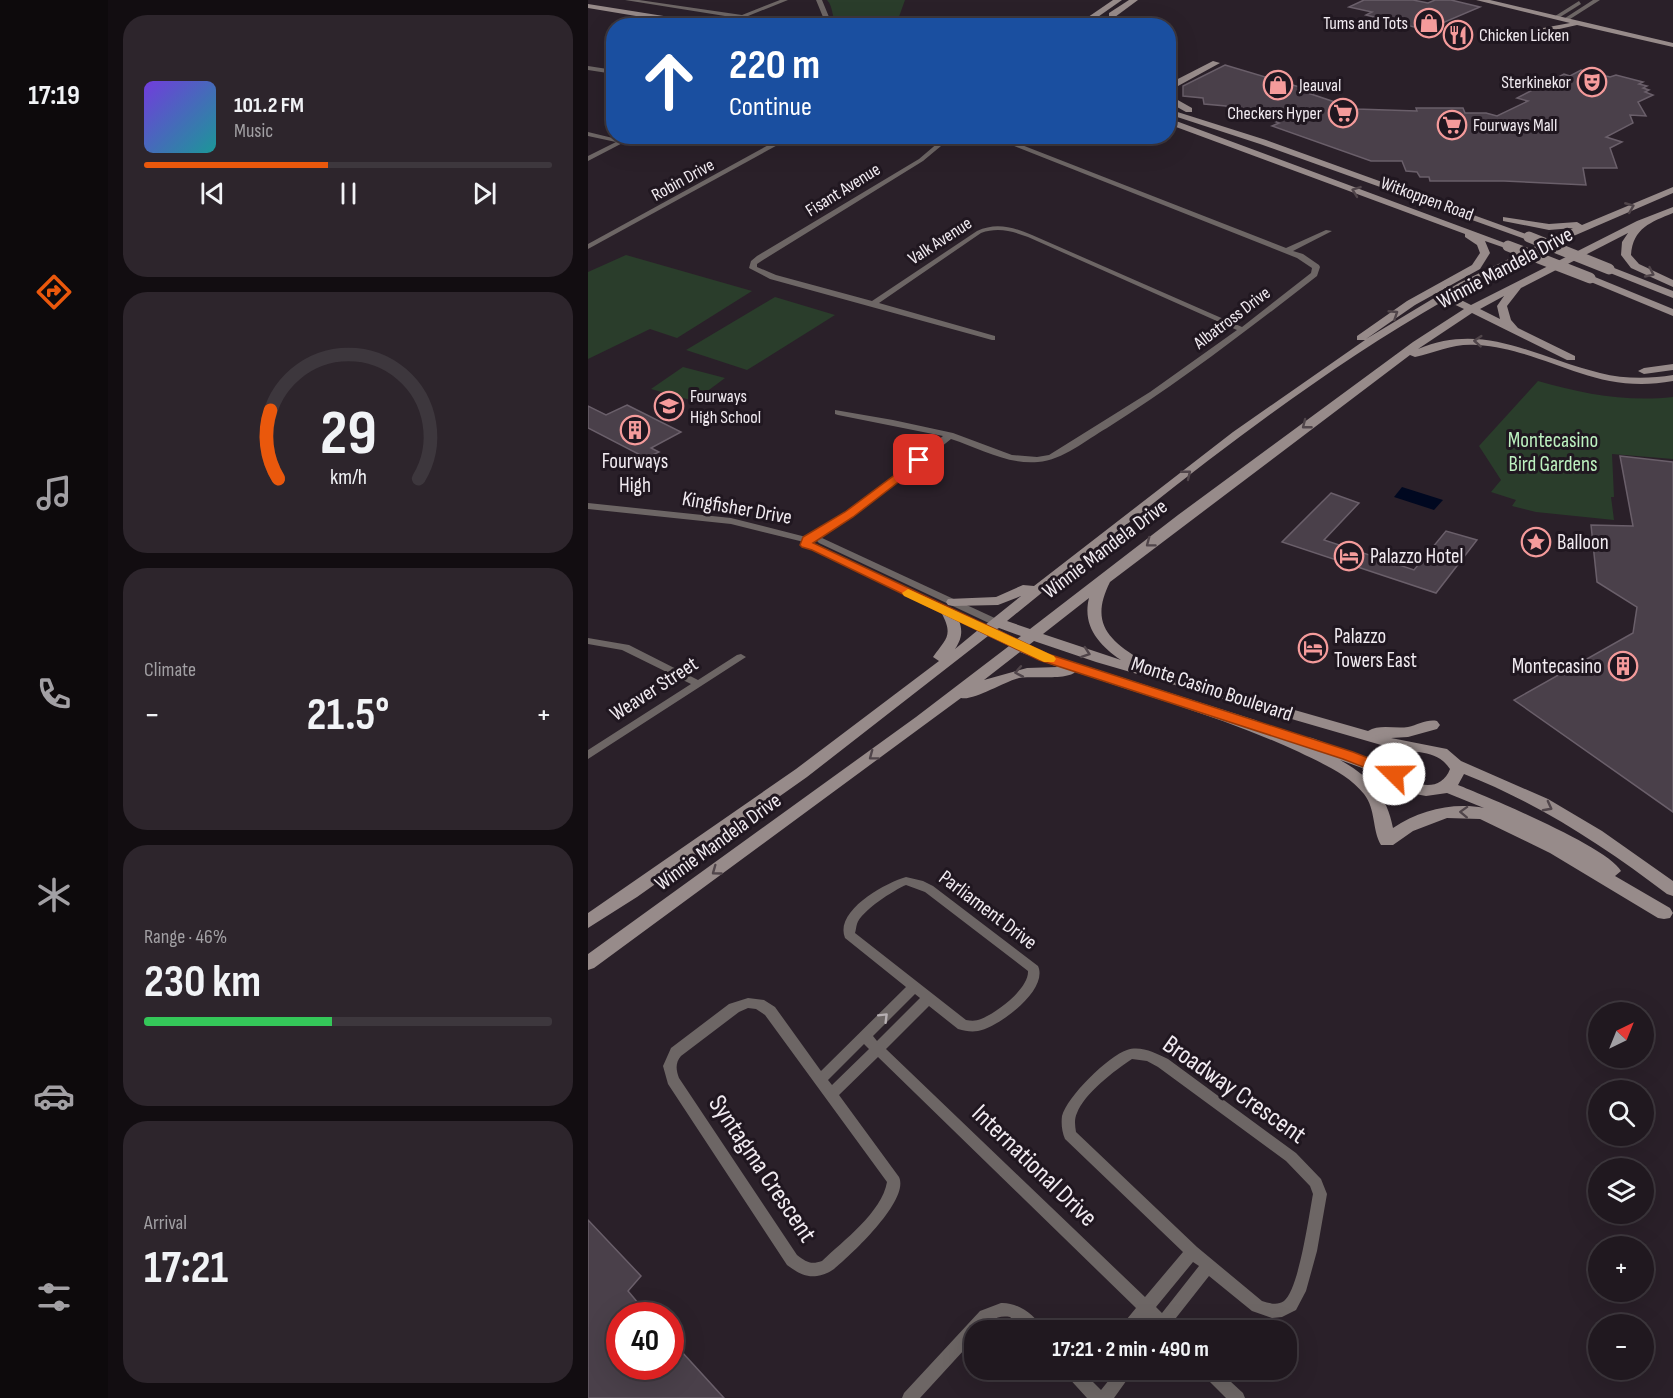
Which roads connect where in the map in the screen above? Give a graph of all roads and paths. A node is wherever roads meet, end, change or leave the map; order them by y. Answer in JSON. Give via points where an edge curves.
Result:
{"nodes":[{"id":1,"x":628,"y":0,"type":"edge"},
{"id":2,"x":694,"y":0,"type":"edge"},
{"id":3,"x":785,"y":0,"type":"edge"},
{"id":4,"x":819,"y":0,"type":"edge"},
{"id":5,"x":1118,"y":0,"type":"edge"},
{"id":6,"x":1134,"y":0,"type":"edge"},
{"id":7,"x":1480,"y":0,"type":"edge"},
{"id":8,"x":1497,"y":0,"type":"edge"},
{"id":9,"x":1585,"y":0,"type":"edge"},
{"id":10,"x":1597,"y":0,"type":"edge"},
{"id":11,"x":588,"y":6,"type":"edge"},
{"id":12,"x":674,"y":7,"type":"junction"},
{"id":13,"x":588,"y":12,"type":"edge"},
{"id":14,"x":741,"y":17,"type":"junction"},
{"id":15,"x":1563,"y":17,"type":"junction"},
{"id":16,"x":624,"y":18,"type":"edge"},
{"id":17,"x":664,"y":18,"type":"edge"},
{"id":18,"x":748,"y":18,"type":"edge"},
{"id":19,"x":825,"y":18,"type":"edge"},
{"id":20,"x":1090,"y":18,"type":"edge"},
{"id":21,"x":1107,"y":18,"type":"edge"},
{"id":22,"x":1546,"y":30,"type":"dead end"},
{"id":23,"x":1617,"y":32,"type":"junction"},
{"id":24,"x":1673,"y":39,"type":"edge"},
{"id":25,"x":1673,"y":45,"type":"edge"},
{"id":26,"x":588,"y":68,"type":"edge"},
{"id":27,"x":606,"y":71,"type":"edge"},
{"id":28,"x":1176,"y":79,"type":"edge"},
{"id":29,"x":1176,"y":83,"type":"edge"},
{"id":30,"x":1176,"y":103,"type":"edge"},
{"id":31,"x":1176,"y":114,"type":"edge"},
{"id":32,"x":1176,"y":125,"type":"edge"},
{"id":33,"x":1176,"y":133,"type":"edge"},
{"id":34,"x":588,"y":134,"type":"edge"},
{"id":35,"x":1244,"y":135,"type":"junction"},
{"id":36,"x":606,"y":138,"type":"edge"},
{"id":37,"x":1263,"y":142,"type":"junction"},
{"id":38,"x":618,"y":144,"type":"edge"},
{"id":39,"x":776,"y":144,"type":"edge"},
{"id":40,"x":940,"y":144,"type":"edge"},
{"id":41,"x":1012,"y":144,"type":"edge"},
{"id":42,"x":588,"y":159,"type":"edge"},
{"id":43,"x":1318,"y":177,"type":"junction"},
{"id":44,"x":1673,"y":190,"type":"edge"},
{"id":45,"x":1673,"y":210,"type":"edge"},
{"id":46,"x":1431,"y":218,"type":"junction"},
{"id":47,"x":1598,"y":220,"type":"junction"},
{"id":48,"x":1641,"y":223,"type":"junction"},
{"id":49,"x":1328,"y":231,"type":"dead end"},
{"id":50,"x":588,"y":247,"type":"edge"},
{"id":51,"x":1286,"y":251,"type":"junction"},
{"id":52,"x":1524,"y":282,"type":"junction"},
{"id":53,"x":1673,"y":284,"type":"edge"},
{"id":54,"x":1673,"y":295,"type":"edge"},
{"id":55,"x":1440,"y":299,"type":"junction"},
{"id":56,"x":873,"y":304,"type":"junction"},
{"id":57,"x":1468,"y":311,"type":"junction"},
{"id":58,"x":1673,"y":313,"type":"edge"},
{"id":59,"x":1243,"y":330,"type":"junction"},
{"id":60,"x":1520,"y":334,"type":"junction"},
{"id":61,"x":992,"y":338,"type":"dead end"},
{"id":62,"x":1554,"y":361,"type":"junction"},
{"id":63,"x":1673,"y":367,"type":"edge"},
{"id":64,"x":1316,"y":376,"type":"junction"},
{"id":65,"x":1673,"y":378,"type":"edge"},
{"id":66,"x":1352,"y":390,"type":"junction"},
{"id":67,"x":838,"y":412,"type":"dead end"},
{"id":68,"x":950,"y":435,"type":"junction"},
{"id":69,"x":588,"y":506,"type":"edge"},
{"id":70,"x":816,"y":541,"type":"junction"},
{"id":71,"x":1057,"y":573,"type":"junction"},
{"id":72,"x":898,"y":577,"type":"junction"},
{"id":73,"x":1105,"y":578,"type":"junction"},
{"id":74,"x":889,"y":583,"type":"junction"},
{"id":75,"x":931,"y":592,"type":"junction"},
{"id":76,"x":921,"y":599,"type":"junction"},
{"id":77,"x":950,"y":607,"type":"junction"},
{"id":78,"x":990,"y":625,"type":"junction"},
{"id":79,"x":1030,"y":635,"type":"junction"},
{"id":80,"x":588,"y":641,"type":"edge"},
{"id":81,"x":1017,"y":645,"type":"junction"},
{"id":82,"x":741,"y":657,"type":"dead end"},
{"id":83,"x":1154,"y":673,"type":"junction"},
{"id":84,"x":927,"y":678,"type":"junction"},
{"id":85,"x":1118,"y":682,"type":"junction"},
{"id":86,"x":698,"y":684,"type":"junction"},
{"id":87,"x":921,"y":721,"type":"junction"},
{"id":88,"x":1250,"y":724,"type":"junction"},
{"id":89,"x":1432,"y":725,"type":"dead end"},
{"id":90,"x":1331,"y":726,"type":"junction"},
{"id":91,"x":1409,"y":748,"type":"junction"},
{"id":92,"x":588,"y":755,"type":"edge"},
{"id":93,"x":1456,"y":765,"type":"junction"},
{"id":94,"x":1394,"y":774,"type":"junction"},
{"id":95,"x":1448,"y":787,"type":"junction"},
{"id":96,"x":1673,"y":890,"type":"edge"},
{"id":97,"x":1669,"y":917,"type":"edge"},
{"id":98,"x":588,"y":922,"type":"edge"},
{"id":99,"x":588,"y":963,"type":"edge"},
{"id":100,"x":914,"y":987,"type":"junction"},
{"id":101,"x":929,"y":998,"type":"junction"},
{"id":102,"x":865,"y":1036,"type":"junction"},
{"id":103,"x":879,"y":1048,"type":"junction"},
{"id":104,"x":820,"y":1080,"type":"junction"},
{"id":105,"x":831,"y":1095,"type":"junction"},
{"id":106,"x":1192,"y":1252,"type":"junction"},
{"id":107,"x":1208,"y":1266,"type":"junction"},
{"id":108,"x":1145,"y":1308,"type":"junction"},
{"id":109,"x":980,"y":1320,"type":"edge"},
{"id":110,"x":1025,"y":1320,"type":"edge"},
{"id":111,"x":1135,"y":1320,"type":"edge"},
{"id":112,"x":1155,"y":1320,"type":"edge"},
{"id":113,"x":1168,"y":1320,"type":"edge"},
{"id":114,"x":964,"y":1338,"type":"edge"},
{"id":115,"x":1118,"y":1380,"type":"edge"},
{"id":116,"x":1218,"y":1380,"type":"edge"},
{"id":117,"x":1083,"y":1382,"type":"edge"},
{"id":118,"x":910,"y":1398,"type":"edge"},
{"id":119,"x":1098,"y":1398,"type":"edge"},
{"id":120,"x":1104,"y":1398,"type":"edge"},
{"id":121,"x":1237,"y":1398,"type":"edge"}],
"edges":[{"from":1,"to":12,"type":"street"},
{"from":2,"to":12,"type":"street"},
{"from":3,"to":14,"type":"street"},
{"from":4,"to":19,"type":"street"},
{"from":5,"to":20,"type":"main road"},
{"from":6,"to":21,"type":"main road"},
{"from":7,"to":15,"type":"main road"},
{"from":8,"to":15,"type":"main road"},
{"from":9,"to":15,"type":"street"},
{"from":10,"to":15,"type":"street"},
{"from":11,"to":17,"type":"main road"},
{"from":12,"to":14,"type":"street"},
{"from":13,"to":16,"type":"main road"},
{"from":14,"to":18,"type":"street"},
{"from":15,"to":23,"type":"main road"},
{"from":15,"to":24,"type":"main road"},
{"from":22,"to":23,"type":"main road","via":[[1576,25]]},
{"from":23,"to":25,"type":"main road"},
{"from":26,"to":27,"type":"street"},
{"from":28,"to":29,"type":"main road","via":[[1213,63]]},
{"from":30,"to":35,"type":"main road"},
{"from":31,"to":35,"type":"main road","name":"Witkoppen Road"},
{"from":32,"to":43,"type":"main road","name":"Witkoppen Road"},
{"from":33,"to":43,"type":"main road","via":[[1264,164]]},
{"from":34,"to":36,"type":"street"},
{"from":35,"to":37,"type":"main road","name":"Witkoppen Road"},
{"from":37,"to":47,"type":"main road","via":[[1357,168],[1518,223],[1559,227]]},
{"from":37,"to":54,"type":"main road","name":"Witkoppen Road","bridge":true,"via":[[1529,237]]},
{"from":38,"to":42,"type":"street"},
{"from":39,"to":50,"type":"street","name":"Robin Drive"},
{"from":40,"to":56,"type":"street","name":"Fisant Avenue","via":[[921,160],[754,263],[753,268],[773,276]]},
{"from":41,"to":51,"type":"street","name":"Albatross Drive"},
{"from":46,"to":43,"type":"main road","name":"Witkoppen Road","one_way":true},
{"from":47,"to":44,"type":"main road","name":"Winnie Mandela Drive","one_way":true},
{"from":45,"to":48,"type":"main road","name":"Winnie Mandela Drive"},
{"from":46,"to":58,"type":"main road","name":"Witkoppen Road","bridge":true},
{"from":64,"to":46,"type":"main road","one_way":true,"via":[[1377,325],[1476,267],[1482,259],[1485,253],[1477,240]]},
{"from":47,"to":55,"type":"main road","name":"Winnie Mandela Drive","via":[[1505,263]]},
{"from":48,"to":52,"type":"main road","name":"Winnie Mandela Drive"},
{"from":48,"to":53,"type":"main road","one_way":true,"via":[[1627,242],[1626,255],[1635,266]]},
{"from":49,"to":51,"type":"street"},
{"from":51,"to":59,"type":"street","name":"Albatross Drive","via":[[1311,262],[1316,267],[1314,274]]},
{"from":52,"to":57,"type":"main road","name":"Winnie Mandela Drive"},
{"from":52,"to":60,"type":"main road","via":[[1502,306],[1506,321]]},
{"from":55,"to":57,"type":"main road"},
{"from":55,"to":64,"type":"main road","name":"Winnie Mandela Drive"},
{"from":56,"to":59,"type":"street","name":"Valk Avenue","via":[[979,232],[1004,227]]},
{"from":56,"to":61,"type":"street"},
{"from":57,"to":60,"type":"main road"},
{"from":57,"to":62,"type":"main road"},
{"from":57,"to":66,"type":"main road","name":"Winnie Mandela Drive"},
{"from":59,"to":68,"type":"street","name":"Albatross Drive","via":[[1051,457],[1014,459]]},
{"from":60,"to":63,"type":"main road","via":[[1574,360],[1610,370]]},
{"from":62,"to":65,"type":"main road","via":[[1607,378]]},
{"from":62,"to":66,"type":"main road","one_way":true,"via":[[1496,342],[1451,341],[1424,349]]},
{"from":71,"to":64,"type":"main road","name":"Winnie Mandela Drive","one_way":true},
{"from":66,"to":73,"type":"main road","name":"Winnie Mandela Drive","one_way":true},
{"from":67,"to":68,"type":"street","name":"Albatross Drive"},
{"from":68,"to":70,"type":"street"},
{"from":69,"to":70,"type":"street","name":"Kingfisher Drive","via":[[731,521]]},
{"from":70,"to":72,"type":"street","name":"Kingfisher Drive"},
{"from":70,"to":74,"type":"street","name":"Kingfisher Drive"},
{"from":71,"to":77,"type":"main road","via":[[998,601]]},
{"from":71,"to":78,"type":"main road","name":"Winnie Mandela Drive"},
{"from":72,"to":74,"type":"street"},
{"from":72,"to":75,"type":"street","name":"Kingfisher Drive"},
{"from":73,"to":79,"type":"main road","name":"Winnie Mandela Drive"},
{"from":73,"to":83,"type":"main road","via":[[1093,603],[1096,630],[1119,653]]},
{"from":74,"to":76,"type":"street","name":"Kingfisher Drive"},
{"from":75,"to":76,"type":"street"},
{"from":75,"to":77,"type":"street","name":"Kingfisher Drive"},
{"from":76,"to":77,"type":"street","name":"Kingfisher Drive"},
{"from":77,"to":78,"type":"street","name":"Kingfisher Drive"},
{"from":77,"to":84,"type":"main road","via":[[956,636]]},
{"from":78,"to":79,"type":"main road","name":"Monte Casino Boulevard"},
{"from":78,"to":81,"type":"main road","name":"Monte Casino Boulevard"},
{"from":78,"to":84,"type":"main road","name":"Winnie Mandela Drive"},
{"from":79,"to":81,"type":"main road","name":"Winnie Mandela Drive"},
{"from":79,"to":83,"type":"main road","name":"Monte Casino Boulevard","one_way":true},
{"from":80,"to":86,"type":"street","via":[[625,647]]},
{"from":81,"to":85,"type":"main road","name":"Monte Casino Boulevard"},
{"from":81,"to":87,"type":"main road","name":"Winnie Mandela Drive"},
{"from":82,"to":86,"type":"street","name":"Weaver Street"},
{"from":83,"to":90,"type":"main road","name":"Monte Casino Boulevard"},
{"from":84,"to":98,"type":"main road","name":"Winnie Mandela Drive"},
{"from":85,"to":87,"type":"main road","one_way":true,"via":[[1055,670],[1028,670],[1010,674],[957,699]]},
{"from":85,"to":88,"type":"main road","name":"Monte Casino Boulevard"},
{"from":86,"to":92,"type":"street","name":"Weaver Street"},
{"from":87,"to":99,"type":"main road","name":"Winnie Mandela Drive","one_way":true},
{"from":88,"to":94,"type":"main road","name":"Monte Casino Boulevard"},
{"from":97,"to":88,"type":"main road","one_way":true,"via":[[1556,849],[1484,814],[1445,812],[1407,827],[1387,841],[1377,801],[1368,787],[1348,771]]},
{"from":89,"to":90,"type":"main road","via":[[1408,732],[1380,733]]},
{"from":90,"to":91,"type":"main road","name":"Monte Casino Boulevard"},
{"from":91,"to":93,"type":"main road","via":[[1435,749],[1448,755]]},
{"from":91,"to":94,"type":"main road","via":[[1396,756]]},
{"from":93,"to":95,"type":"main road","via":[[1457,779]]},
{"from":93,"to":96,"type":"main road","one_way":true,"via":[[1510,787],[1581,824]]},
{"from":94,"to":95,"type":"main road","via":[[1419,790]]},
{"from":95,"to":97,"type":"main road","via":[[1556,834],[1623,879]]},
{"from":100,"to":101,"type":"street","name":"Parliament Drive"},
{"from":100,"to":101,"type":"street","name":"Parliament Drive","via":[[849,935],[851,920],[861,910],[890,887],[906,881],[929,889],[1029,964],[1036,974],[1034,982],[1011,1006],[980,1026],[963,1025]]},
{"from":102,"to":100,"type":"street","one_way":true},
{"from":101,"to":103,"type":"street"},
{"from":102,"to":103,"type":"street","name":"International Drive"},
{"from":102,"to":104,"type":"street"},
{"from":103,"to":105,"type":"street"},
{"from":103,"to":108,"type":"street","name":"International Drive"},
{"from":104,"to":105,"type":"street","name":"Syntagma Crescent"},
{"from":104,"to":105,"type":"street","name":"Syntagma Crescent","via":[[770,1011],[753,1003],[734,1008],[676,1052],[669,1068],[673,1080],[792,1260],[806,1271],[827,1266],[886,1206],[895,1189],[889,1172]]},
{"from":106,"to":107,"type":"street","name":"Broadway Crescent"},
{"from":106,"to":107,"type":"street","name":"Broadway Crescent","via":[[1070,1135],[1073,1106],[1109,1068],[1130,1054],[1149,1056],[1163,1063],[1291,1157],[1316,1182],[1320,1194],[1310,1251],[1291,1305],[1272,1311],[1257,1306]]},
{"from":106,"to":108,"type":"street"},
{"from":107,"to":113,"type":"street"},
{"from":108,"to":111,"type":"street"},
{"from":108,"to":112,"type":"street","name":"International Drive"},
{"from":109,"to":110,"type":"street","via":[[994,1311],[1012,1310]]},
{"from":114,"to":118,"type":"street"},
{"from":115,"to":120,"type":"street"},
{"from":116,"to":121,"type":"street"},
{"from":117,"to":119,"type":"street"}]}
